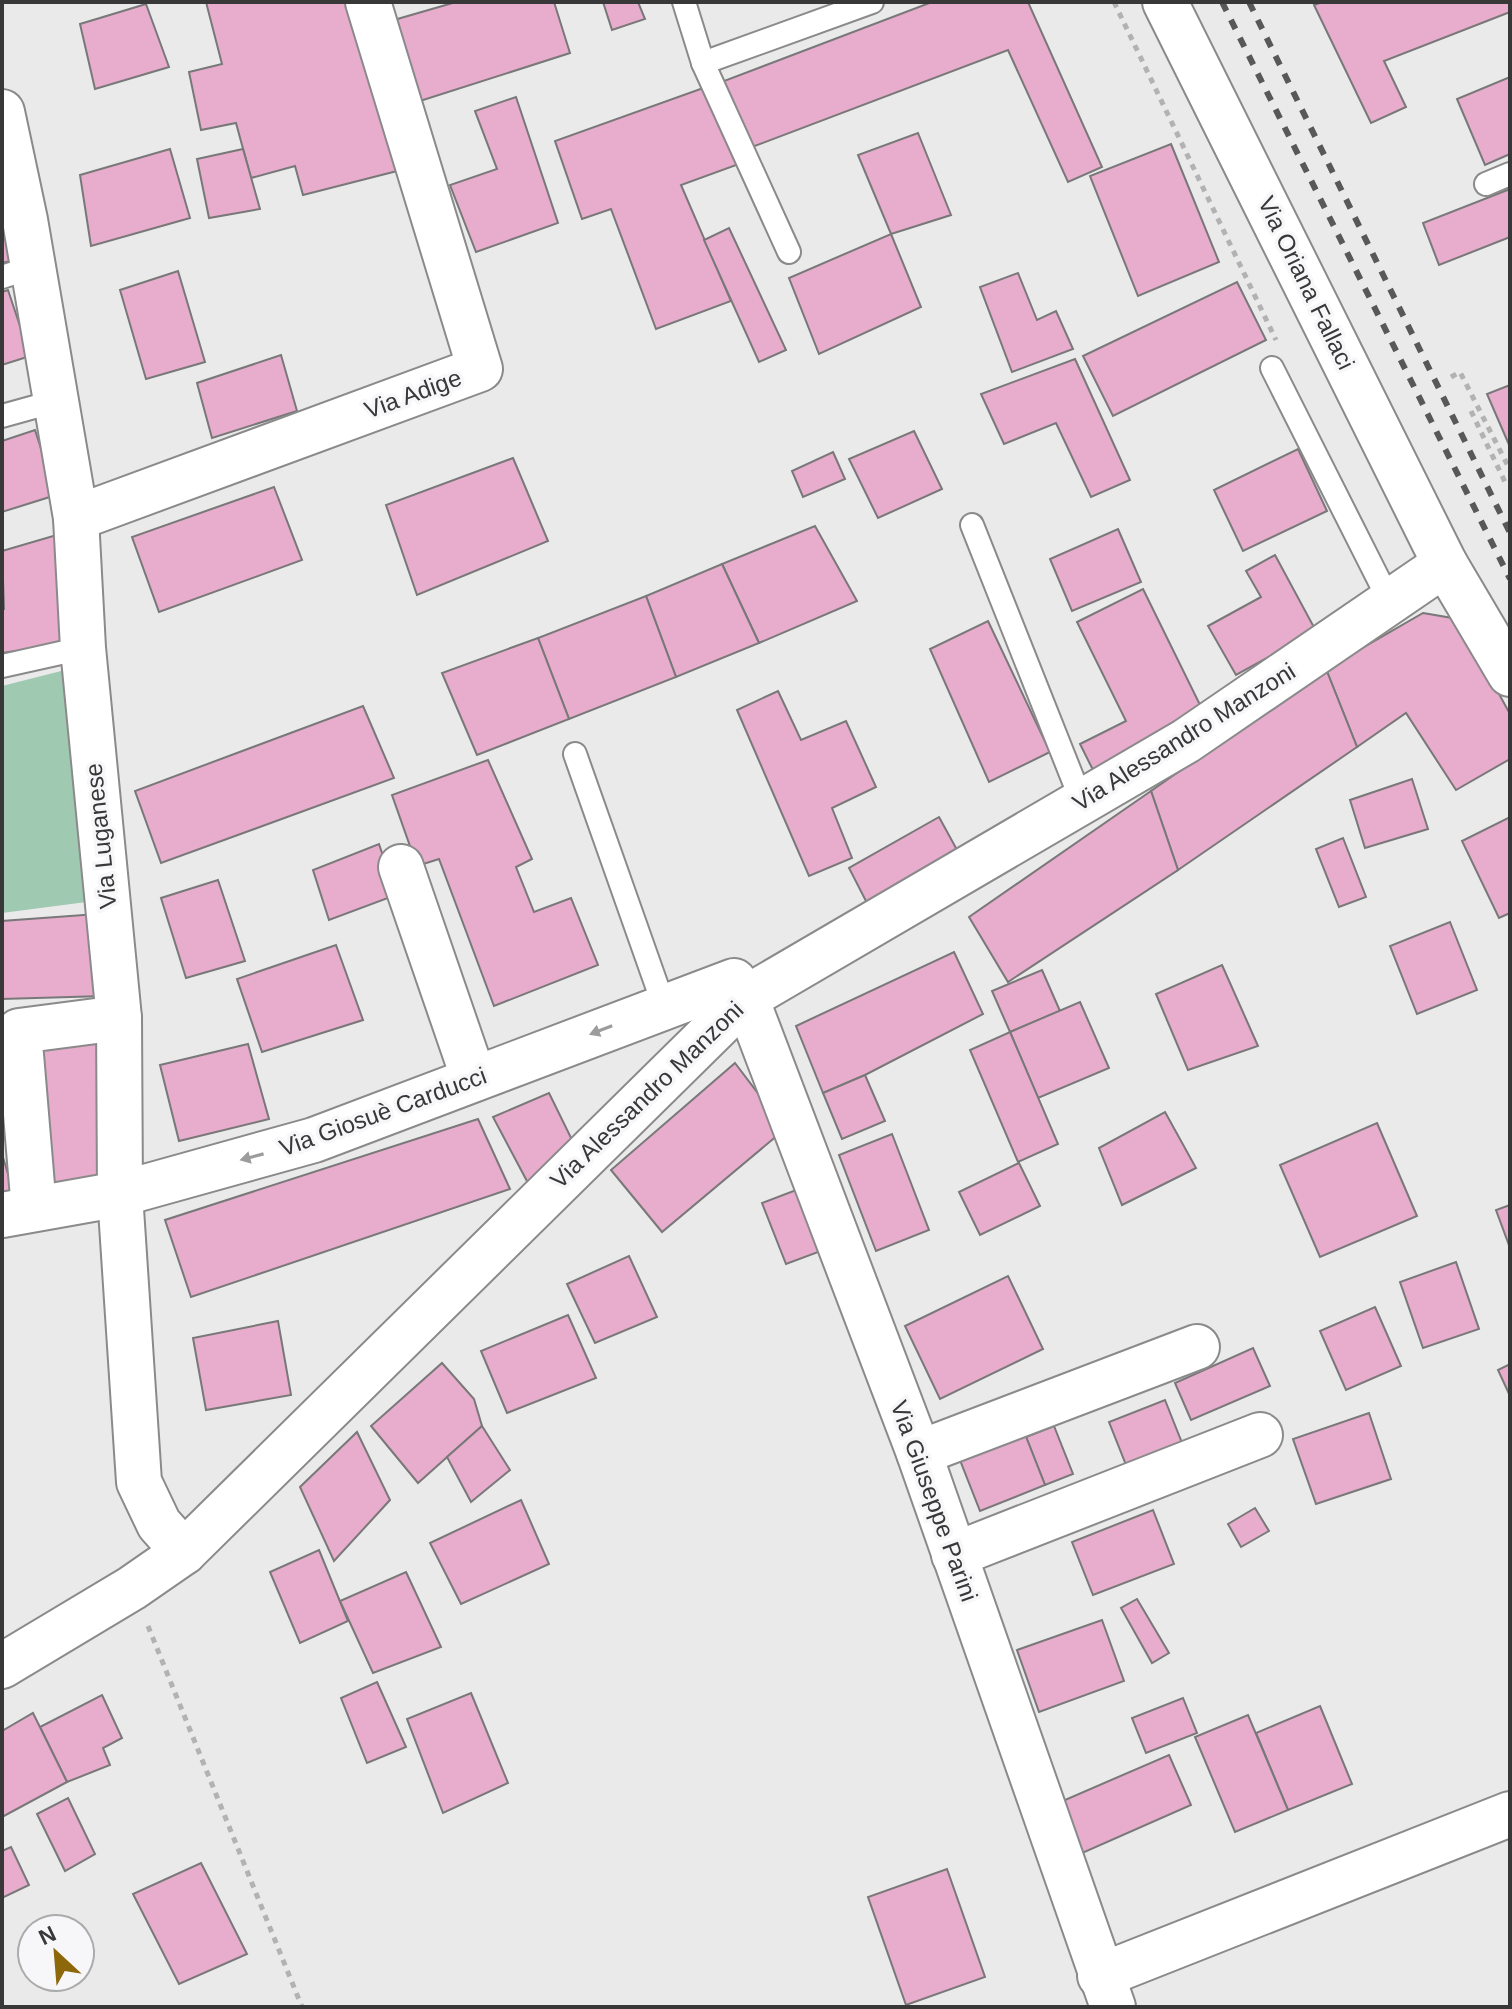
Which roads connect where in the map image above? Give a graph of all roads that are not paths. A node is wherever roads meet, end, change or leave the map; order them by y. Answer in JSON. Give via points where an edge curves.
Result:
{"nodes":[{"id":1,"x":368,"y":2,"type":"edge"},
{"id":2,"x":684,"y":2,"type":"edge"},
{"id":3,"x":1165,"y":2,"type":"edge"},
{"id":4,"x":864,"y":3,"type":"edge"},
{"id":5,"x":703,"y":63,"type":"junction"},
{"id":6,"x":2,"y":112,"type":"edge"},
{"id":7,"x":1510,"y":174,"type":"edge"},
{"id":8,"x":1486,"y":184,"type":"dead end"},
{"id":9,"x":789,"y":252,"type":"dead end"},
{"id":10,"x":18,"y":272,"type":"edge"},
{"id":11,"x":1276,"y":358,"type":"road end"},
{"id":12,"x":56,"y":401,"type":"junction"},
{"id":13,"x":2,"y":416,"type":"edge"},
{"id":14,"x":76,"y":518,"type":"junction"},
{"id":15,"x":972,"y":525,"type":"dead end"},
{"id":16,"x":1445,"y":564,"type":"junction"},
{"id":17,"x":1390,"y":602,"type":"junction"},
{"id":18,"x":83,"y":648,"type":"junction"},
{"id":19,"x":2,"y":666,"type":"edge"},
{"id":20,"x":1510,"y":674,"type":"edge"},
{"id":21,"x":575,"y":754,"type":"dead end"},
{"id":22,"x":1082,"y":802,"type":"junction"},
{"id":23,"x":401,"y":867,"type":"dead end"},
{"id":24,"x":746,"y":998,"type":"junction"},
{"id":25,"x":664,"y":1006,"type":"junction"},
{"id":26,"x":119,"y":1018,"type":"junction"},
{"id":27,"x":474,"y":1079,"type":"junction"},
{"id":28,"x":120,"y":1194,"type":"junction"},
{"id":29,"x":18,"y":1212,"type":"edge"},
{"id":30,"x":1197,"y":1347,"type":"dead end"},
{"id":31,"x":1260,"y":1435,"type":"dead end"},
{"id":32,"x":919,"y":1453,"type":"junction"},
{"id":33,"x":184,"y":1552,"type":"junction"},
{"id":34,"x":954,"y":1555,"type":"junction"},
{"id":35,"x":2,"y":1666,"type":"edge"},
{"id":36,"x":1510,"y":1814,"type":"edge"},
{"id":37,"x":1106,"y":1991,"type":"edge"}],
"edges":[{"from":1,"to":14,"type":"street","name":"Via Adige","via":[[480,369]]},
{"from":2,"to":5,"type":"lane"},
{"from":3,"to":16,"type":"street","name":"Via Oriana Fallaci"},
{"from":4,"to":5,"type":"lane"},
{"from":5,"to":9,"type":"lane"},
{"from":6,"to":10,"type":"street","name":"Via Luganese"},
{"from":7,"to":8,"type":"lane"},
{"from":10,"to":12,"type":"street","name":"Via Luganese"},
{"from":11,"to":17,"type":"lane"},
{"from":12,"to":13,"type":"lane"},
{"from":12,"to":14,"type":"street","name":"Via Luganese"},
{"from":14,"to":18,"type":"street","name":"Via Luganese"},
{"from":15,"to":22,"type":"lane"},
{"from":16,"to":17,"type":"street","name":"Via Alessandro Manzoni"},
{"from":16,"to":20,"type":"street","name":"Via Oriana Fallaci"},
{"from":17,"to":22,"type":"street","name":"Via Alessandro Manzoni","via":[[1186,741]]},
{"from":18,"to":19,"type":"lane"},
{"from":18,"to":26,"type":"street","name":"Via Luganese"},
{"from":21,"to":25,"type":"lane"},
{"from":22,"to":24,"type":"street","name":"Via Alessandro Manzoni"},
{"from":23,"to":27,"type":"street"},
{"from":24,"to":25,"type":"street","name":"Via Giosuè Carducci","via":[[734,981]]},
{"from":24,"to":32,"type":"street","name":"Via Giuseppe Parini"},
{"from":24,"to":33,"type":"street","name":"Via Alessandro Manzoni"},
{"from":25,"to":27,"type":"street","name":"Via Giosuè Carducci","one_way":true},
{"from":26,"to":28,"type":"street","name":"Via Luganese"},
{"from":26,"to":29,"type":"street","via":[[19,1031]]},
{"from":27,"to":28,"type":"street","name":"Via Giosuè Carducci","one_way":true,"via":[[314,1140]]},
{"from":28,"to":29,"type":"street","name":"Via Giosuè Carducci"},
{"from":28,"to":33,"type":"street","name":"Via Luganese","via":[[139,1482],[159,1524]]},
{"from":30,"to":32,"type":"street"},
{"from":31,"to":34,"type":"street"},
{"from":32,"to":34,"type":"street","name":"Via Giuseppe Parini"},
{"from":33,"to":35,"type":"street","name":"Via Alessandro Manzoni"},
{"from":34,"to":37,"type":"street","name":"Via Giuseppe Parini"},
{"from":36,"to":37,"type":"street"}]}
